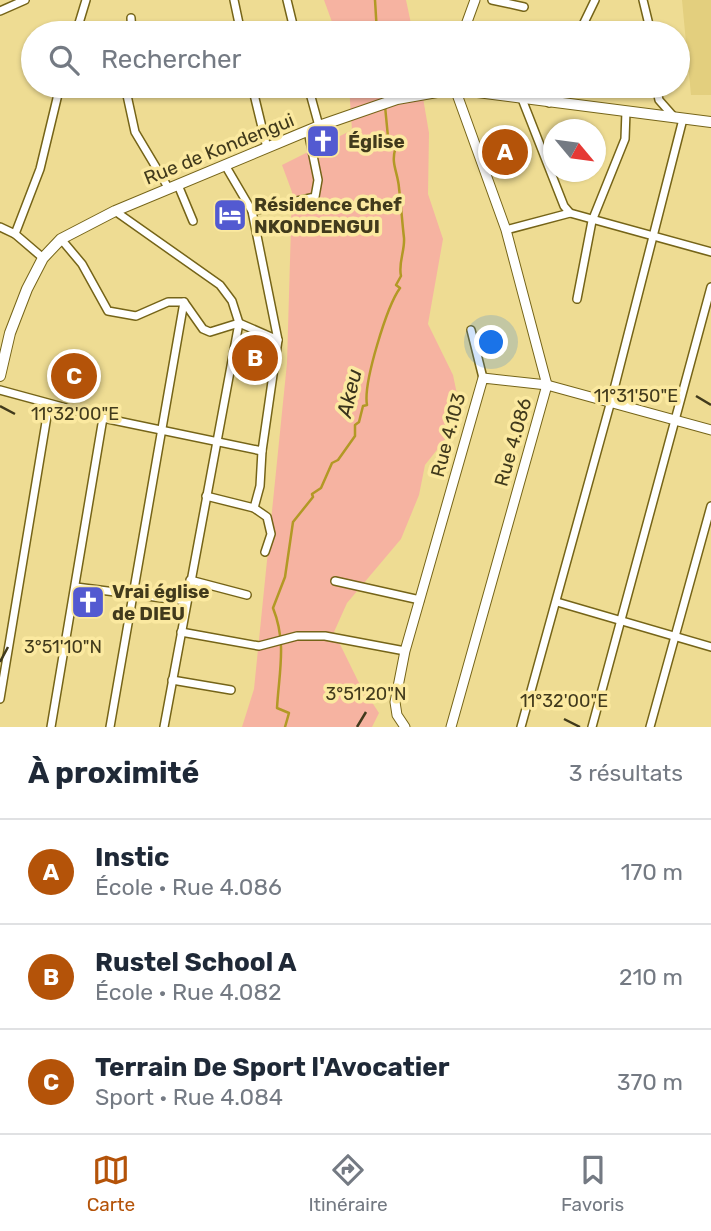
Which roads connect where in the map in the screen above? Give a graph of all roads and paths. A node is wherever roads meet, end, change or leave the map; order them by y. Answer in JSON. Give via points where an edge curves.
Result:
{"nodes":[{"id":1,"x":25,"y":0,"type":"edge"},
{"id":2,"x":86,"y":0,"type":"edge"},
{"id":3,"x":234,"y":0,"type":"edge"},
{"id":4,"x":287,"y":0,"type":"edge"},
{"id":5,"x":475,"y":0,"type":"edge"},
{"id":6,"x":492,"y":0,"type":"edge"},
{"id":7,"x":595,"y":0,"type":"edge"},
{"id":8,"x":643,"y":0,"type":"edge"},
{"id":9,"x":524,"y":7,"type":"dead end"},
{"id":10,"x":0,"y":11,"type":"edge"},
{"id":11,"x":131,"y":18,"type":"dead end"},
{"id":12,"x":80,"y":21,"type":"edge"},
{"id":13,"x":131,"y":21,"type":"edge"},
{"id":14,"x":238,"y":21,"type":"edge"},
{"id":15,"x":292,"y":21,"type":"edge"},
{"id":16,"x":467,"y":21,"type":"edge"},
{"id":17,"x":585,"y":21,"type":"edge"},
{"id":18,"x":648,"y":21,"type":"edge"},
{"id":19,"x":58,"y":98,"type":"edge"},
{"id":20,"x":128,"y":98,"type":"edge"},
{"id":21,"x":255,"y":98,"type":"edge"},
{"id":22,"x":311,"y":98,"type":"edge"},
{"id":23,"x":402,"y":98,"type":"edge"},
{"id":24,"x":458,"y":98,"type":"edge"},
{"id":25,"x":551,"y":98,"type":"edge"},
{"id":26,"x":659,"y":98,"type":"edge"},
{"id":27,"x":522,"y":99,"type":"joint"},
{"id":28,"x":549,"y":103,"type":"junction"},
{"id":29,"x":626,"y":111,"type":"junction"},
{"id":30,"x":679,"y":119,"type":"junction"},
{"id":31,"x":711,"y":122,"type":"edge"},
{"id":32,"x":318,"y":125,"type":"junction"},
{"id":33,"x":308,"y":131,"type":"junction"},
{"id":34,"x":267,"y":148,"type":"junction"},
{"id":35,"x":225,"y":165,"type":"junction"},
{"id":36,"x":174,"y":187,"type":"junction"},
{"id":37,"x":115,"y":211,"type":"junction"},
{"id":38,"x":252,"y":211,"type":"junction"},
{"id":39,"x":570,"y":213,"type":"junction"},
{"id":40,"x":592,"y":220,"type":"junction"},
{"id":41,"x":193,"y":221,"type":"dead end"},
{"id":42,"x":0,"y":228,"type":"edge"},
{"id":43,"x":506,"y":230,"type":"junction"},
{"id":44,"x":15,"y":234,"type":"junction"},
{"id":45,"x":654,"y":237,"type":"junction"},
{"id":46,"x":61,"y":239,"type":"junction"},
{"id":47,"x":711,"y":252,"type":"edge"},
{"id":48,"x":43,"y":258,"type":"junction"},
{"id":49,"x":711,"y":287,"type":"edge"},
{"id":50,"x":578,"y":299,"type":"dead end"},
{"id":51,"x":184,"y":302,"type":"junction"},
{"id":52,"x":239,"y":323,"type":"junction"},
{"id":53,"x":471,"y":330,"type":"dead end"},
{"id":54,"x":5,"y":332,"type":"edge"},
{"id":55,"x":278,"y":340,"type":"junction"},
{"id":56,"x":0,"y":376,"type":"edge"},
{"id":57,"x":483,"y":378,"type":"junction"},
{"id":58,"x":547,"y":385,"type":"junction"},
{"id":59,"x":0,"y":390,"type":"edge"},
{"id":60,"x":611,"y":401,"type":"junction"},
{"id":61,"x":49,"y":404,"type":"junction"},
{"id":62,"x":103,"y":418,"type":"junction"},
{"id":63,"x":675,"y":419,"type":"junction"},
{"id":64,"x":711,"y":430,"type":"edge"},
{"id":65,"x":160,"y":431,"type":"junction"},
{"id":66,"x":216,"y":440,"type":"junction"},
{"id":67,"x":261,"y":451,"type":"junction"},
{"id":68,"x":206,"y":496,"type":"junction"},
{"id":69,"x":711,"y":506,"type":"edge"},
{"id":70,"x":254,"y":508,"type":"junction"},
{"id":71,"x":265,"y":552,"type":"dead end"},
{"id":72,"x":190,"y":580,"type":"junction"},
{"id":73,"x":335,"y":581,"type":"dead end"},
{"id":74,"x":76,"y":587,"type":"junction"},
{"id":75,"x":133,"y":594,"type":"junction"},
{"id":76,"x":247,"y":595,"type":"dead end"},
{"id":77,"x":420,"y":600,"type":"junction"},
{"id":78,"x":186,"y":601,"type":"junction"},
{"id":79,"x":557,"y":602,"type":"junction"},
{"id":80,"x":622,"y":619,"type":"junction"},
{"id":81,"x":181,"y":632,"type":"junction"},
{"id":82,"x":674,"y":634,"type":"junction"},
{"id":83,"x":711,"y":646,"type":"edge"},
{"id":84,"x":405,"y":651,"type":"junction"},
{"id":85,"x":172,"y":680,"type":"junction"},
{"id":86,"x":231,"y":690,"type":"dead end"},
{"id":87,"x":0,"y":699,"type":"edge"},
{"id":88,"x":51,"y":727,"type":"edge"},
{"id":89,"x":110,"y":727,"type":"edge"},
{"id":90,"x":164,"y":727,"type":"edge"},
{"id":91,"x":405,"y":727,"type":"edge"},
{"id":92,"x":451,"y":727,"type":"edge"},
{"id":93,"x":521,"y":727,"type":"edge"},
{"id":94,"x":592,"y":727,"type":"edge"},
{"id":95,"x":650,"y":727,"type":"edge"}],
"edges":[{"from":1,"to":10,"type":"street"},
{"from":2,"to":12,"type":"street"},
{"from":3,"to":14,"type":"street"},
{"from":4,"to":15,"type":"street"},
{"from":5,"to":16,"type":"street"},
{"from":6,"to":9,"type":"street"},
{"from":7,"to":17,"type":"street"},
{"from":8,"to":18,"type":"street"},
{"from":11,"to":13,"type":"street"},
{"from":19,"to":44,"type":"street","via":[[40,169]]},
{"from":20,"to":36,"type":"street","via":[[135,132]]},
{"from":21,"to":34,"type":"street"},
{"from":22,"to":32,"type":"street"},
{"from":23,"to":32,"type":"main road","name":"Rue de Kondengui"},
{"from":24,"to":43,"type":"street","name":"Rue 4.086"},
{"from":25,"to":28,"type":"street"},
{"from":26,"to":30,"type":"street"},
{"from":27,"to":28,"type":"main road","name":"Rue de Kondengui"},
{"from":27,"to":39,"type":"street"},
{"from":28,"to":29,"type":"main road","name":"Rue de Kondengui"},
{"from":29,"to":30,"type":"main road","name":"Rue de Kondengui"},
{"from":29,"to":40,"type":"street","via":[[625,139]]},
{"from":30,"to":31,"type":"main road","name":"Rue de Kondengui"},
{"from":30,"to":45,"type":"street"},
{"from":32,"to":33,"type":"main road","name":"Rue de Kondengui"},
{"from":33,"to":34,"type":"main road","name":"Rue de Kondengui"},
{"from":33,"to":38,"type":"street","via":[[318,180],[315,197]]},
{"from":34,"to":35,"type":"main road","name":"Rue de Kondengui"},
{"from":35,"to":36,"type":"main road","name":"Rue de Kondengui"},
{"from":35,"to":38,"type":"street"},
{"from":36,"to":37,"type":"main road","name":"Rue de Kondengui"},
{"from":36,"to":41,"type":"street"},
{"from":37,"to":46,"type":"main road","name":"Rue de Kondengui"},
{"from":37,"to":52,"type":"street","via":[[220,285],[232,300]]},
{"from":38,"to":55,"type":"street"},
{"from":39,"to":40,"type":"street"},
{"from":39,"to":43,"type":"street"},
{"from":40,"to":45,"type":"street"},
{"from":40,"to":50,"type":"street"},
{"from":42,"to":44,"type":"street"},
{"from":43,"to":58,"type":"street","name":"Rue 4.086"},
{"from":44,"to":48,"type":"street"},
{"from":45,"to":47,"type":"street"},
{"from":45,"to":60,"type":"street"},
{"from":46,"to":48,"type":"main road","name":"Rue de Kondengui"},
{"from":46,"to":51,"type":"street","via":[[82,264],[108,311],[136,316],[157,305]]},
{"from":48,"to":54,"type":"main road","name":"Rue de Kondengui"},
{"from":49,"to":63,"type":"street"},
{"from":51,"to":52,"type":"street","via":[[210,332]]},
{"from":51,"to":65,"type":"street"},
{"from":52,"to":55,"type":"street"},
{"from":52,"to":66,"type":"street"},
{"from":53,"to":57,"type":"street"},
{"from":54,"to":56,"type":"main road","name":"Rue de Kondengui"},
{"from":55,"to":67,"type":"street"},
{"from":57,"to":58,"type":"street","name":"Rue 4.103"},
{"from":57,"to":77,"type":"street","name":"Rue 4.103"},
{"from":58,"to":60,"type":"street","name":"Rue 4.103"},
{"from":58,"to":92,"type":"street","name":"Rue 4.086"},
{"from":59,"to":61,"type":"street"},
{"from":60,"to":63,"type":"street","name":"Rue 4.103"},
{"from":60,"to":79,"type":"street"},
{"from":61,"to":62,"type":"street"},
{"from":61,"to":87,"type":"street"},
{"from":62,"to":65,"type":"street"},
{"from":62,"to":74,"type":"street"},
{"from":63,"to":64,"type":"street","name":"Rue 4.103"},
{"from":63,"to":80,"type":"street"},
{"from":65,"to":66,"type":"street"},
{"from":65,"to":75,"type":"street"},
{"from":66,"to":67,"type":"street"},
{"from":66,"to":68,"type":"street"},
{"from":67,"to":70,"type":"street"},
{"from":68,"to":70,"type":"street"},
{"from":68,"to":72,"type":"street"},
{"from":69,"to":82,"type":"street"},
{"from":70,"to":71,"type":"street","via":[[270,523]]},
{"from":72,"to":76,"type":"street"},
{"from":72,"to":78,"type":"street"},
{"from":73,"to":77,"type":"street"},
{"from":74,"to":75,"type":"street"},
{"from":74,"to":88,"type":"street"},
{"from":75,"to":78,"type":"street"},
{"from":75,"to":89,"type":"street"},
{"from":77,"to":84,"type":"street","name":"Rue 4.103"},
{"from":78,"to":81,"type":"street"},
{"from":79,"to":80,"type":"street"},
{"from":79,"to":93,"type":"street"},
{"from":80,"to":82,"type":"street"},
{"from":80,"to":94,"type":"street"},
{"from":81,"to":84,"type":"street","via":[[259,646],[297,636],[325,636]]},
{"from":81,"to":85,"type":"street"},
{"from":82,"to":83,"type":"street"},
{"from":82,"to":95,"type":"street"},
{"from":84,"to":91,"type":"street","name":"Rue 4.103","via":[[395,702]]},
{"from":85,"to":86,"type":"street"},
{"from":85,"to":90,"type":"street"}]}
